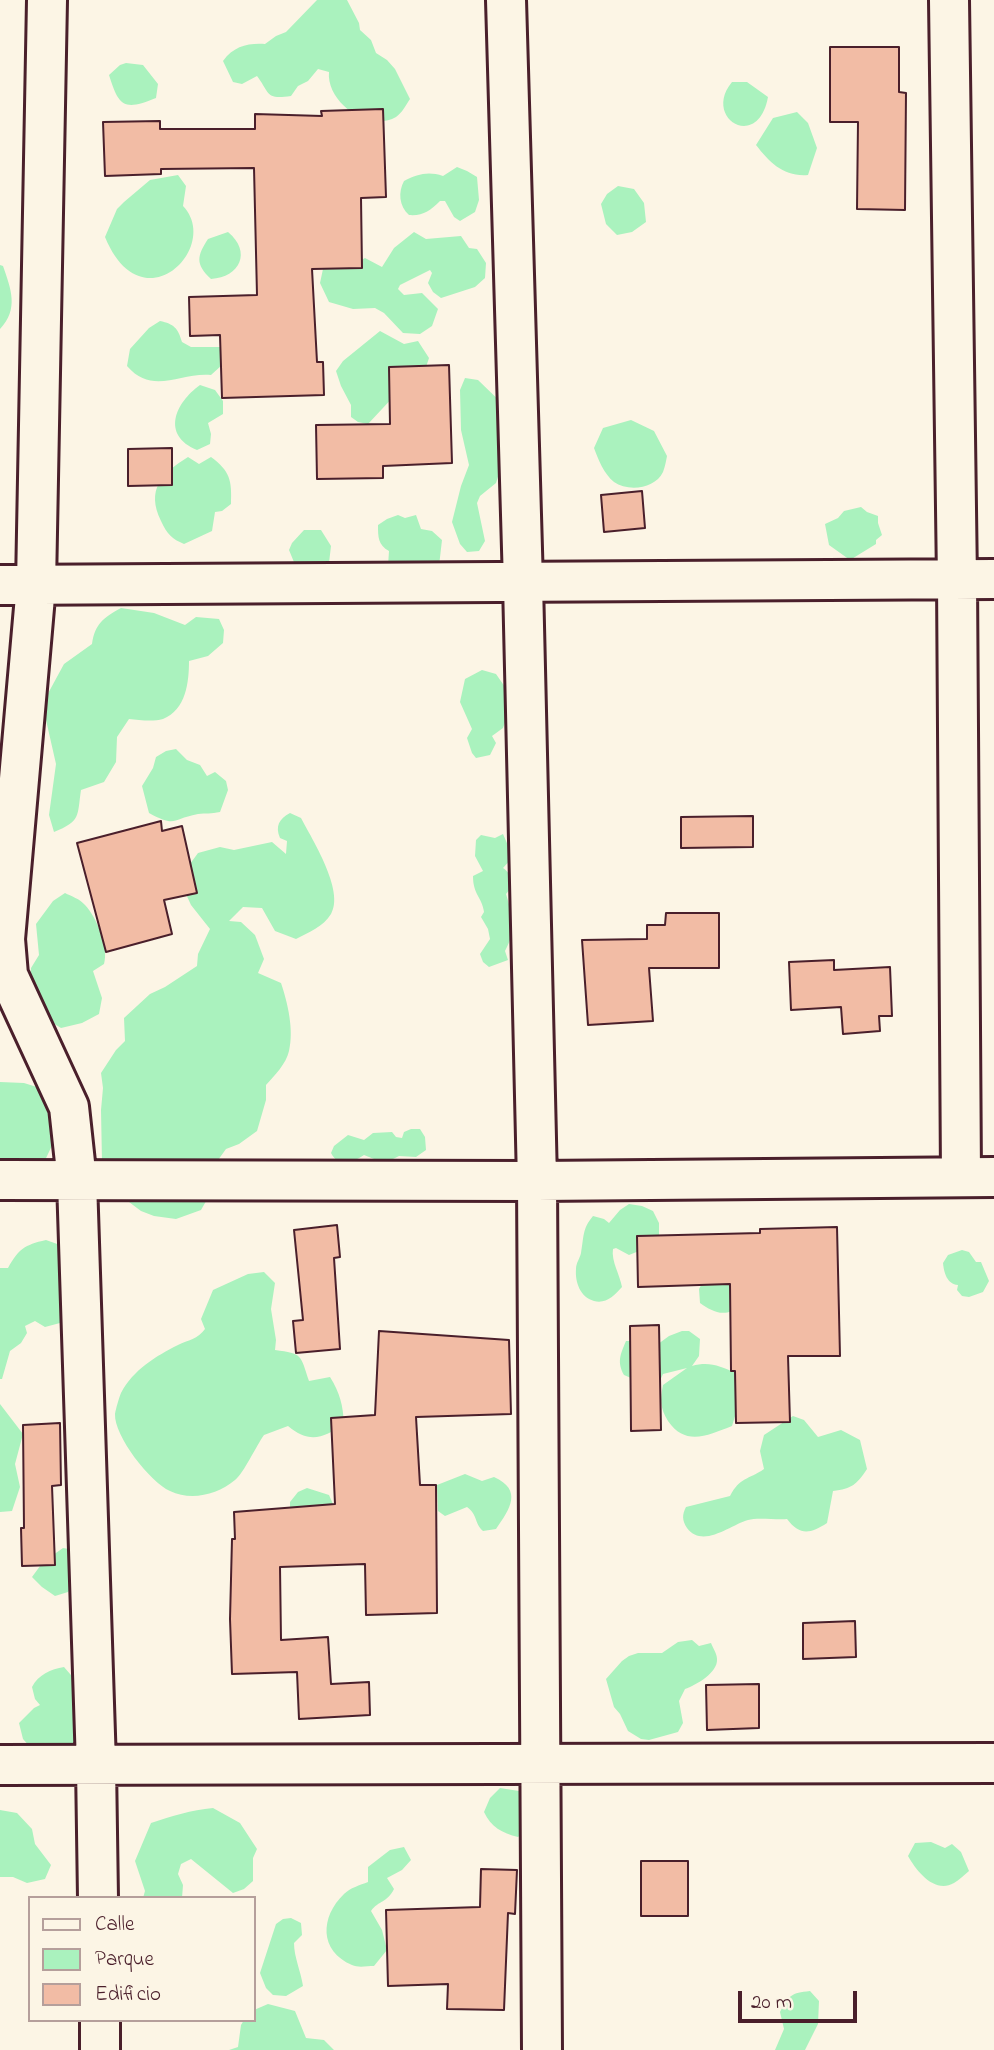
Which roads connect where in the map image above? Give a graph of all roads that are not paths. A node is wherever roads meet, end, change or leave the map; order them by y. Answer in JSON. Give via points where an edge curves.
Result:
{"nodes":[{"id":1,"x":47,"y":0,"type":"edge"},
{"id":2,"x":506,"y":0,"type":"edge"},
{"id":3,"x":949,"y":0,"type":"edge"},
{"id":4,"x":976,"y":580,"type":"edge"},
{"id":5,"x":523,"y":583,"type":"junction"},
{"id":6,"x":18,"y":585,"type":"edge"},
{"id":7,"x":978,"y":1177,"type":"edge"},
{"id":8,"x":0,"y":1180,"type":"edge"},
{"id":9,"x":77,"y":1181,"type":"junction"},
{"id":10,"x":537,"y":1181,"type":"junction"},
{"id":11,"x":994,"y":1763,"type":"edge"},
{"id":12,"x":539,"y":1764,"type":"junction"},
{"id":13,"x":0,"y":1765,"type":"edge"},
{"id":14,"x":96,"y":1765,"type":"junction"},
{"id":15,"x":98,"y":1896,"type":"edge"},
{"id":16,"x":100,"y":2022,"type":"edge"},
{"id":17,"x":100,"y":2050,"type":"edge"},
{"id":18,"x":541,"y":2050,"type":"edge"}],
"edges":[{"from":1,"to":6,"type":"street"},
{"from":2,"to":5,"type":"street"},
{"from":3,"to":4,"type":"street"},
{"from":4,"to":5,"type":"street"},
{"from":4,"to":7,"type":"street"},
{"from":5,"to":6,"type":"street"},
{"from":5,"to":10,"type":"street"},
{"from":6,"to":9,"type":"street","via":[[5,939],[8,975],[69,1107]]},
{"from":7,"to":10,"type":"street"},
{"from":8,"to":9,"type":"street"},
{"from":9,"to":10,"type":"street"},
{"from":9,"to":14,"type":"street"},
{"from":10,"to":12,"type":"street"},
{"from":11,"to":12,"type":"street"},
{"from":12,"to":14,"type":"street"},
{"from":12,"to":18,"type":"street"},
{"from":13,"to":14,"type":"street"},
{"from":14,"to":15,"type":"street"},
{"from":16,"to":17,"type":"street"}]}
